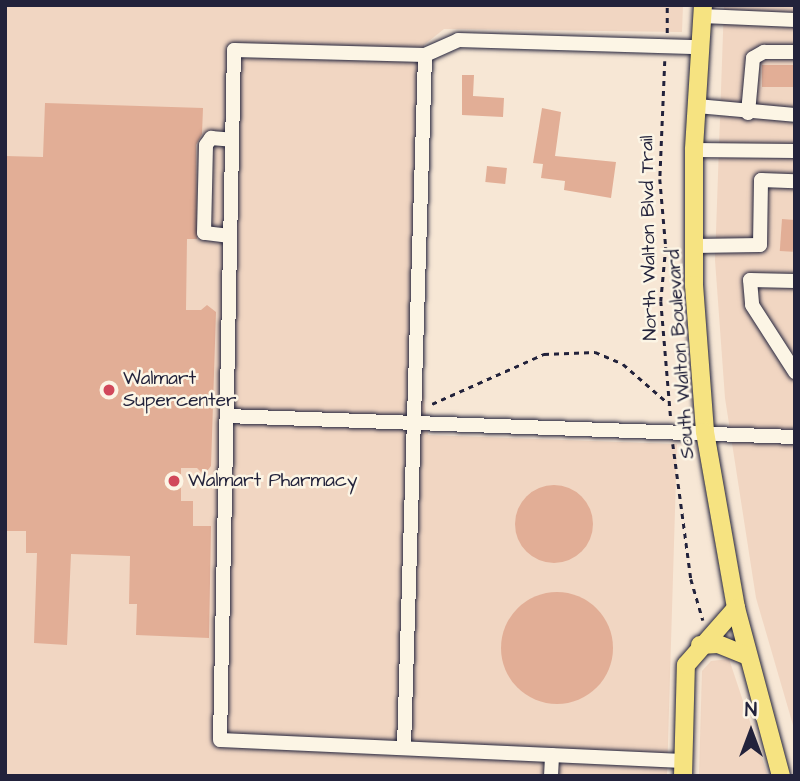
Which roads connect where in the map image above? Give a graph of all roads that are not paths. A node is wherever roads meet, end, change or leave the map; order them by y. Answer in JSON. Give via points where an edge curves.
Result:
{"nodes":[{"id":1,"x":702,"y":11,"type":"edge"},
{"id":2,"x":795,"y":20,"type":"edge"},
{"id":3,"x":700,"y":47,"type":"junction"},
{"id":4,"x":795,"y":52,"type":"edge"},
{"id":5,"x":425,"y":55,"type":"junction"},
{"id":6,"x":696,"y":106,"type":"junction"},
{"id":7,"x":748,"y":113,"type":"junction"},
{"id":8,"x":795,"y":115,"type":"edge"},
{"id":9,"x":232,"y":140,"type":"junction"},
{"id":10,"x":694,"y":150,"type":"junction"},
{"id":11,"x":795,"y":152,"type":"edge"},
{"id":12,"x":795,"y":181,"type":"edge"},
{"id":13,"x":230,"y":236,"type":"junction"},
{"id":14,"x":694,"y":246,"type":"junction"},
{"id":15,"x":795,"y":281,"type":"edge"},
{"id":16,"x":795,"y":372,"type":"edge"},
{"id":17,"x":227,"y":416,"type":"junction"},
{"id":18,"x":414,"y":422,"type":"junction"},
{"id":19,"x":705,"y":432,"type":"junction"},
{"id":20,"x":795,"y":437,"type":"edge"},
{"id":21,"x":736,"y":608,"type":"junction"},
{"id":22,"x":700,"y":645,"type":"junction"},
{"id":23,"x":748,"y":656,"type":"junction"},
{"id":24,"x":404,"y":747,"type":"junction"},
{"id":25,"x":552,"y":755,"type":"junction"},
{"id":26,"x":683,"y":769,"type":"edge"},
{"id":27,"x":551,"y":776,"type":"edge"},
{"id":28,"x":781,"y":776,"type":"edge"}],
"edges":[{"from":1,"to":2,"type":"street"},
{"from":1,"to":3,"type":"main road","name":"South Walton Boulevard"},
{"from":3,"to":5,"type":"street","via":[[458,40]]},
{"from":3,"to":6,"type":"main road","name":"South Walton Boulevard"},
{"from":4,"to":7,"type":"street","via":[[764,52],[753,58]]},
{"from":5,"to":9,"type":"street","via":[[234,50]]},
{"from":5,"to":18,"type":"street"},
{"from":6,"to":7,"type":"street"},
{"from":6,"to":10,"type":"main road","name":"South Walton Boulevard"},
{"from":7,"to":8,"type":"street"},
{"from":9,"to":13,"type":"street"},
{"from":9,"to":13,"type":"street","via":[[211,138],[206,145],[204,233]]},
{"from":10,"to":11,"type":"street"},
{"from":10,"to":14,"type":"main road","name":"South Walton Boulevard"},
{"from":12,"to":14,"type":"street","via":[[761,180],[760,245]]},
{"from":13,"to":17,"type":"street"},
{"from":14,"to":19,"type":"main road","name":"South Walton Boulevard"},
{"from":15,"to":16,"type":"street","via":[[750,280],[752,305]]},
{"from":17,"to":18,"type":"street"},
{"from":17,"to":24,"type":"street","via":[[220,740]]},
{"from":18,"to":19,"type":"street"},
{"from":18,"to":24,"type":"street"},
{"from":19,"to":20,"type":"street"},
{"from":19,"to":21,"type":"main road","name":"South Walton Boulevard"},
{"from":21,"to":22,"type":"main road"},
{"from":21,"to":23,"type":"main road","name":"South Walton Boulevard"},
{"from":22,"to":23,"type":"main road","via":[[718,644]]},
{"from":22,"to":26,"type":"main road","via":[[686,665]]},
{"from":23,"to":28,"type":"main road","name":"South Walton Boulevard"},
{"from":24,"to":25,"type":"street"},
{"from":25,"to":26,"type":"street"},
{"from":25,"to":27,"type":"street"}]}
